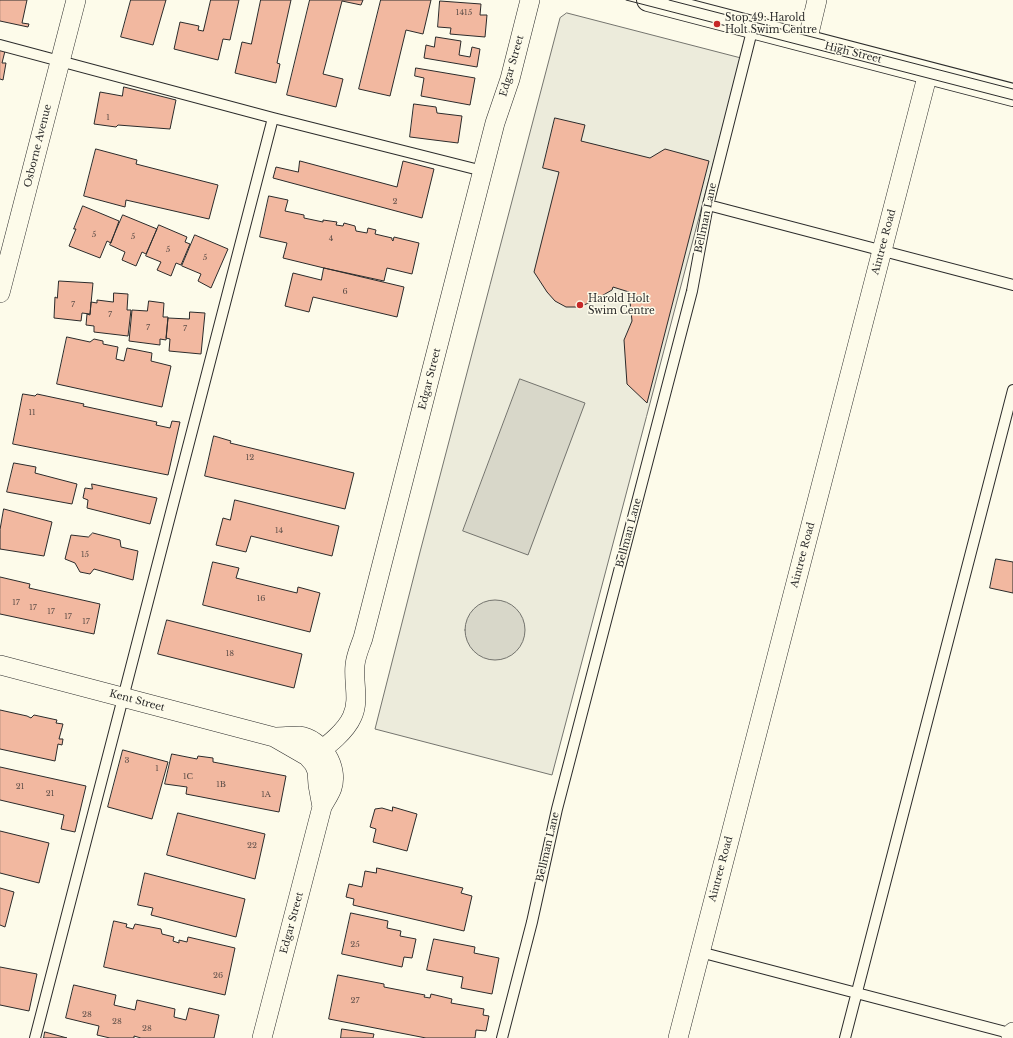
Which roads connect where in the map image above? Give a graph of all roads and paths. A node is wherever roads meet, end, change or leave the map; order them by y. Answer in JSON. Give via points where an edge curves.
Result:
{"nodes":[{"id":1,"x":76,"y":0,"type":"edge"},
{"id":2,"x":530,"y":0,"type":"edge"},
{"id":3,"x":648,"y":0,"type":"edge"},
{"id":4,"x":817,"y":0,"type":"edge"},
{"id":5,"x":753,"y":27,"type":"junction"},
{"id":6,"x":807,"y":42,"type":"junction"},
{"id":7,"x":0,"y":45,"type":"edge"},
{"id":8,"x":60,"y":61,"type":"junction"},
{"id":9,"x":928,"y":73,"type":"junction"},
{"id":10,"x":1013,"y":95,"type":"edge"},
{"id":11,"x":273,"y":118,"type":"junction"},
{"id":12,"x":483,"y":171,"type":"junction"},
{"id":13,"x":708,"y":205,"type":"junction"},
{"id":14,"x":882,"y":251,"type":"junction"},
{"id":15,"x":1013,"y":285,"type":"edge"},
{"id":16,"x":0,"y":292,"type":"edge"},
{"id":17,"x":1013,"y":390,"type":"edge"},
{"id":18,"x":0,"y":665,"type":"edge"},
{"id":19,"x":123,"y":697,"type":"junction"},
{"id":20,"x":316,"y":754,"type":"junction"},
{"id":21,"x":700,"y":952,"type":"junction"},
{"id":22,"x":856,"y":992,"type":"junction"},
{"id":23,"x":1013,"y":1033,"type":"edge"},
{"id":24,"x":35,"y":1038,"type":"edge"},
{"id":25,"x":262,"y":1038,"type":"edge"},
{"id":26,"x":502,"y":1038,"type":"edge"},
{"id":27,"x":678,"y":1038,"type":"edge"},
{"id":28,"x":844,"y":1038,"type":"edge"},
{"id":29,"x":1011,"y":1038,"type":"edge"}],
"edges":[{"from":1,"to":8,"type":"street","name":"Osborne Avenue"},
{"from":2,"to":12,"type":"street","name":"Edgar Street"},
{"from":3,"to":5,"type":"main road","name":"High Street"},
{"from":4,"to":6,"type":"street"},
{"from":5,"to":6,"type":"main road","name":"High Street"},
{"from":5,"to":13,"type":"lane","name":"Bellman Lane"},
{"from":6,"to":9,"type":"main road","name":"High Street"},
{"from":7,"to":8,"type":"lane"},
{"from":8,"to":11,"type":"lane"},
{"from":8,"to":16,"type":"street","name":"Osborne Avenue"},
{"from":9,"to":10,"type":"main road","name":"High Street"},
{"from":9,"to":14,"type":"street","name":"Aintree Road"},
{"from":11,"to":12,"type":"lane"},
{"from":11,"to":19,"type":"lane"},
{"from":12,"to":20,"type":"street","name":"Edgar Street","via":[[355,662],[355,710],[348,725]]},
{"from":13,"to":14,"type":"lane"},
{"from":13,"to":26,"type":"lane","name":"Bellman Lane","via":[[692,291],[557,809],[532,922]]},
{"from":14,"to":15,"type":"lane"},
{"from":14,"to":21,"type":"street","name":"Aintree Road"},
{"from":17,"to":22,"type":"lane"},
{"from":18,"to":19,"type":"street","name":"Kent Street"},
{"from":19,"to":20,"type":"street","name":"Kent Street","via":[[274,737]]},
{"from":19,"to":24,"type":"lane"},
{"from":20,"to":25,"type":"street","name":"Edgar Street","via":[[314,764],[322,807]]},
{"from":21,"to":22,"type":"lane"},
{"from":21,"to":27,"type":"street","name":"Aintree Road"},
{"from":22,"to":23,"type":"lane"},
{"from":22,"to":28,"type":"lane"},
{"from":23,"to":29,"type":"street"}]}
